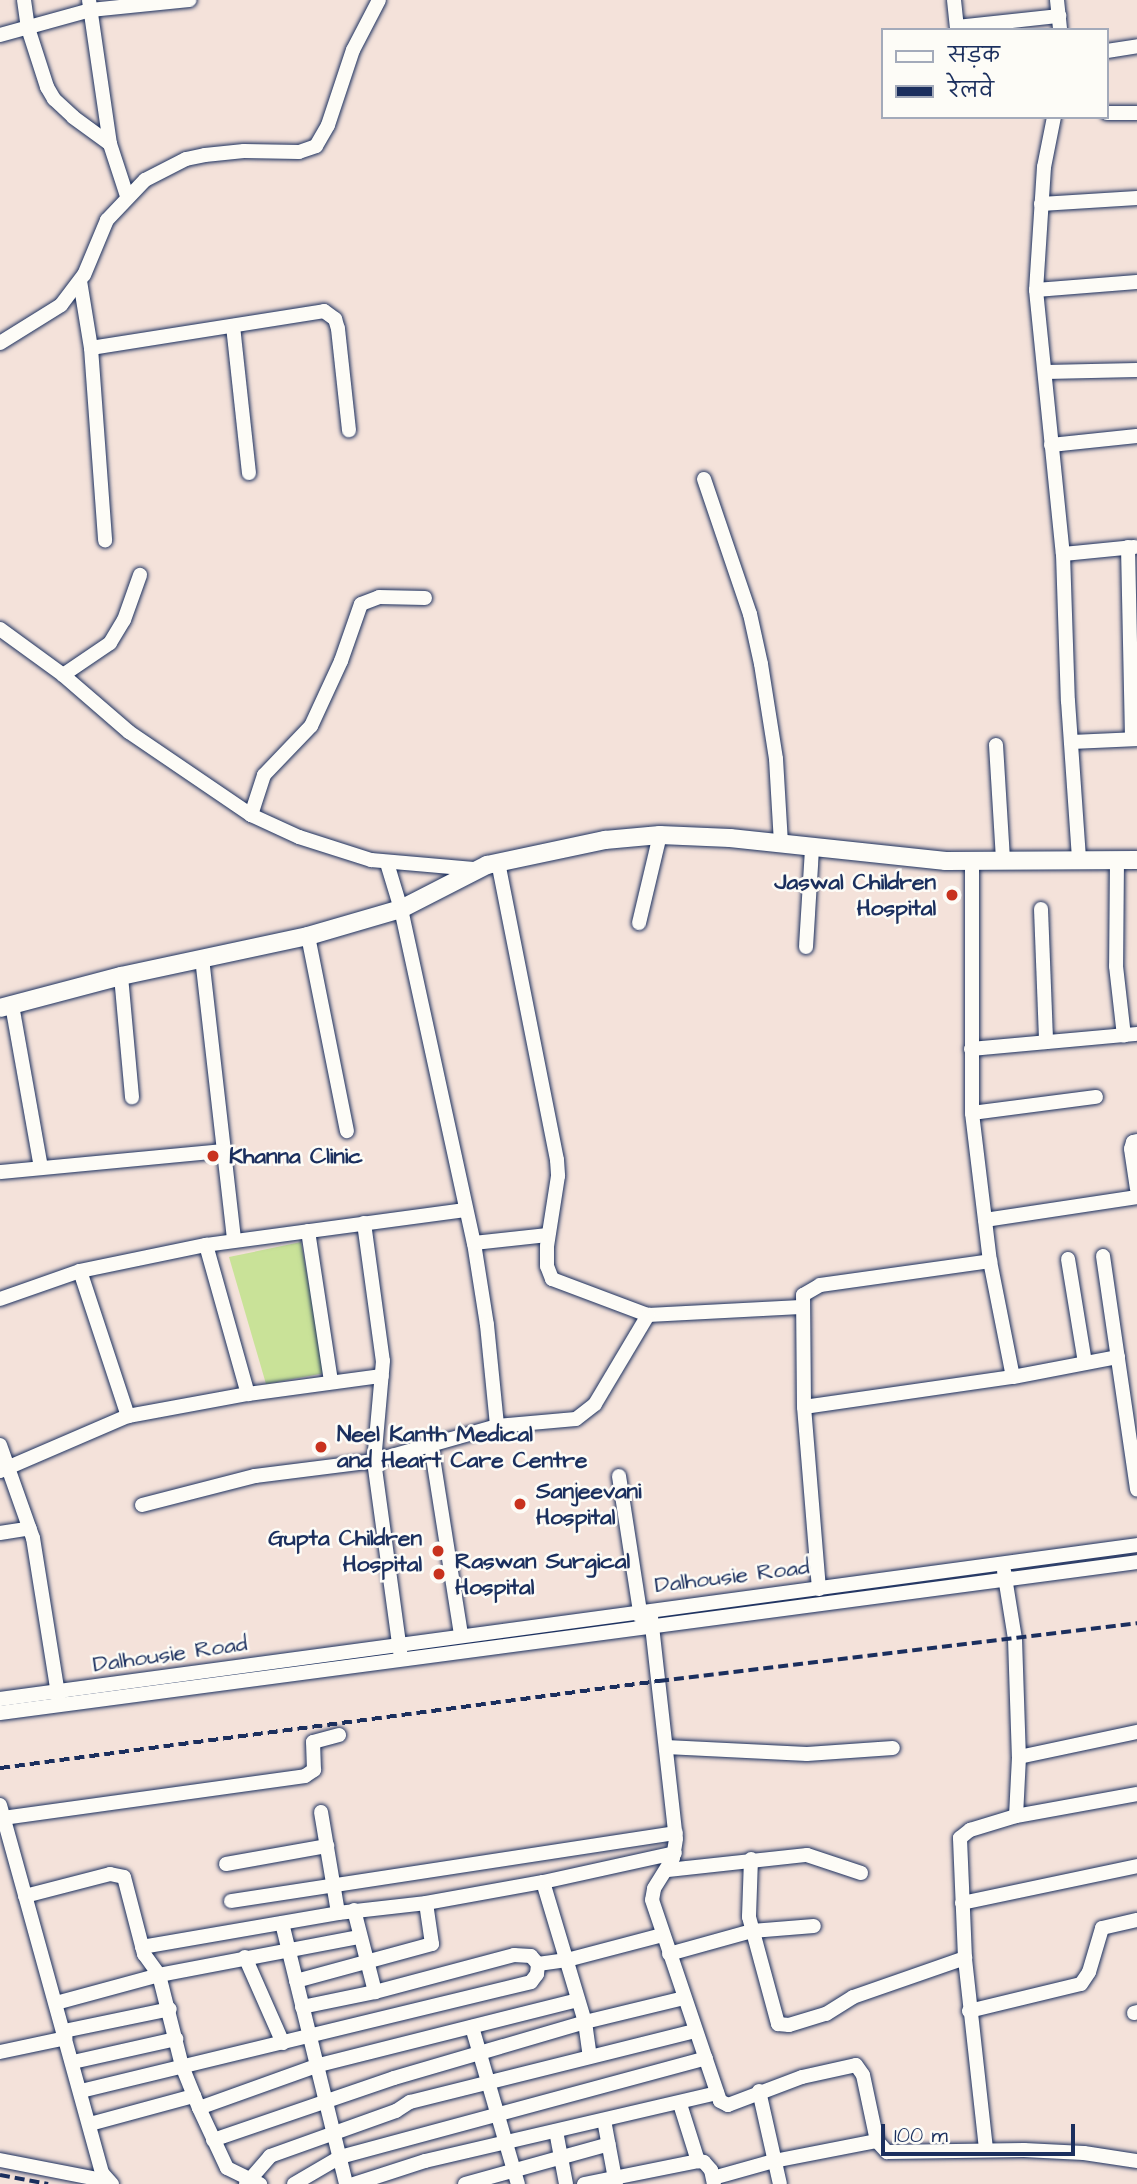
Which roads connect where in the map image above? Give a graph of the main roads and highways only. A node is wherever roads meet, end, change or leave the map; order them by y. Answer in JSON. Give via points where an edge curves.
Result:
{"nodes":[{"id":1,"x":1137,"y":860,"type":"edge"},
{"id":2,"x":6,"y":1006,"type":"edge"}],
"edges":[{"from":1,"to":2,"type":"main road","via":[[972,862],[660,835],[605,840],[474,869],[401,909],[308,936]]}]}
